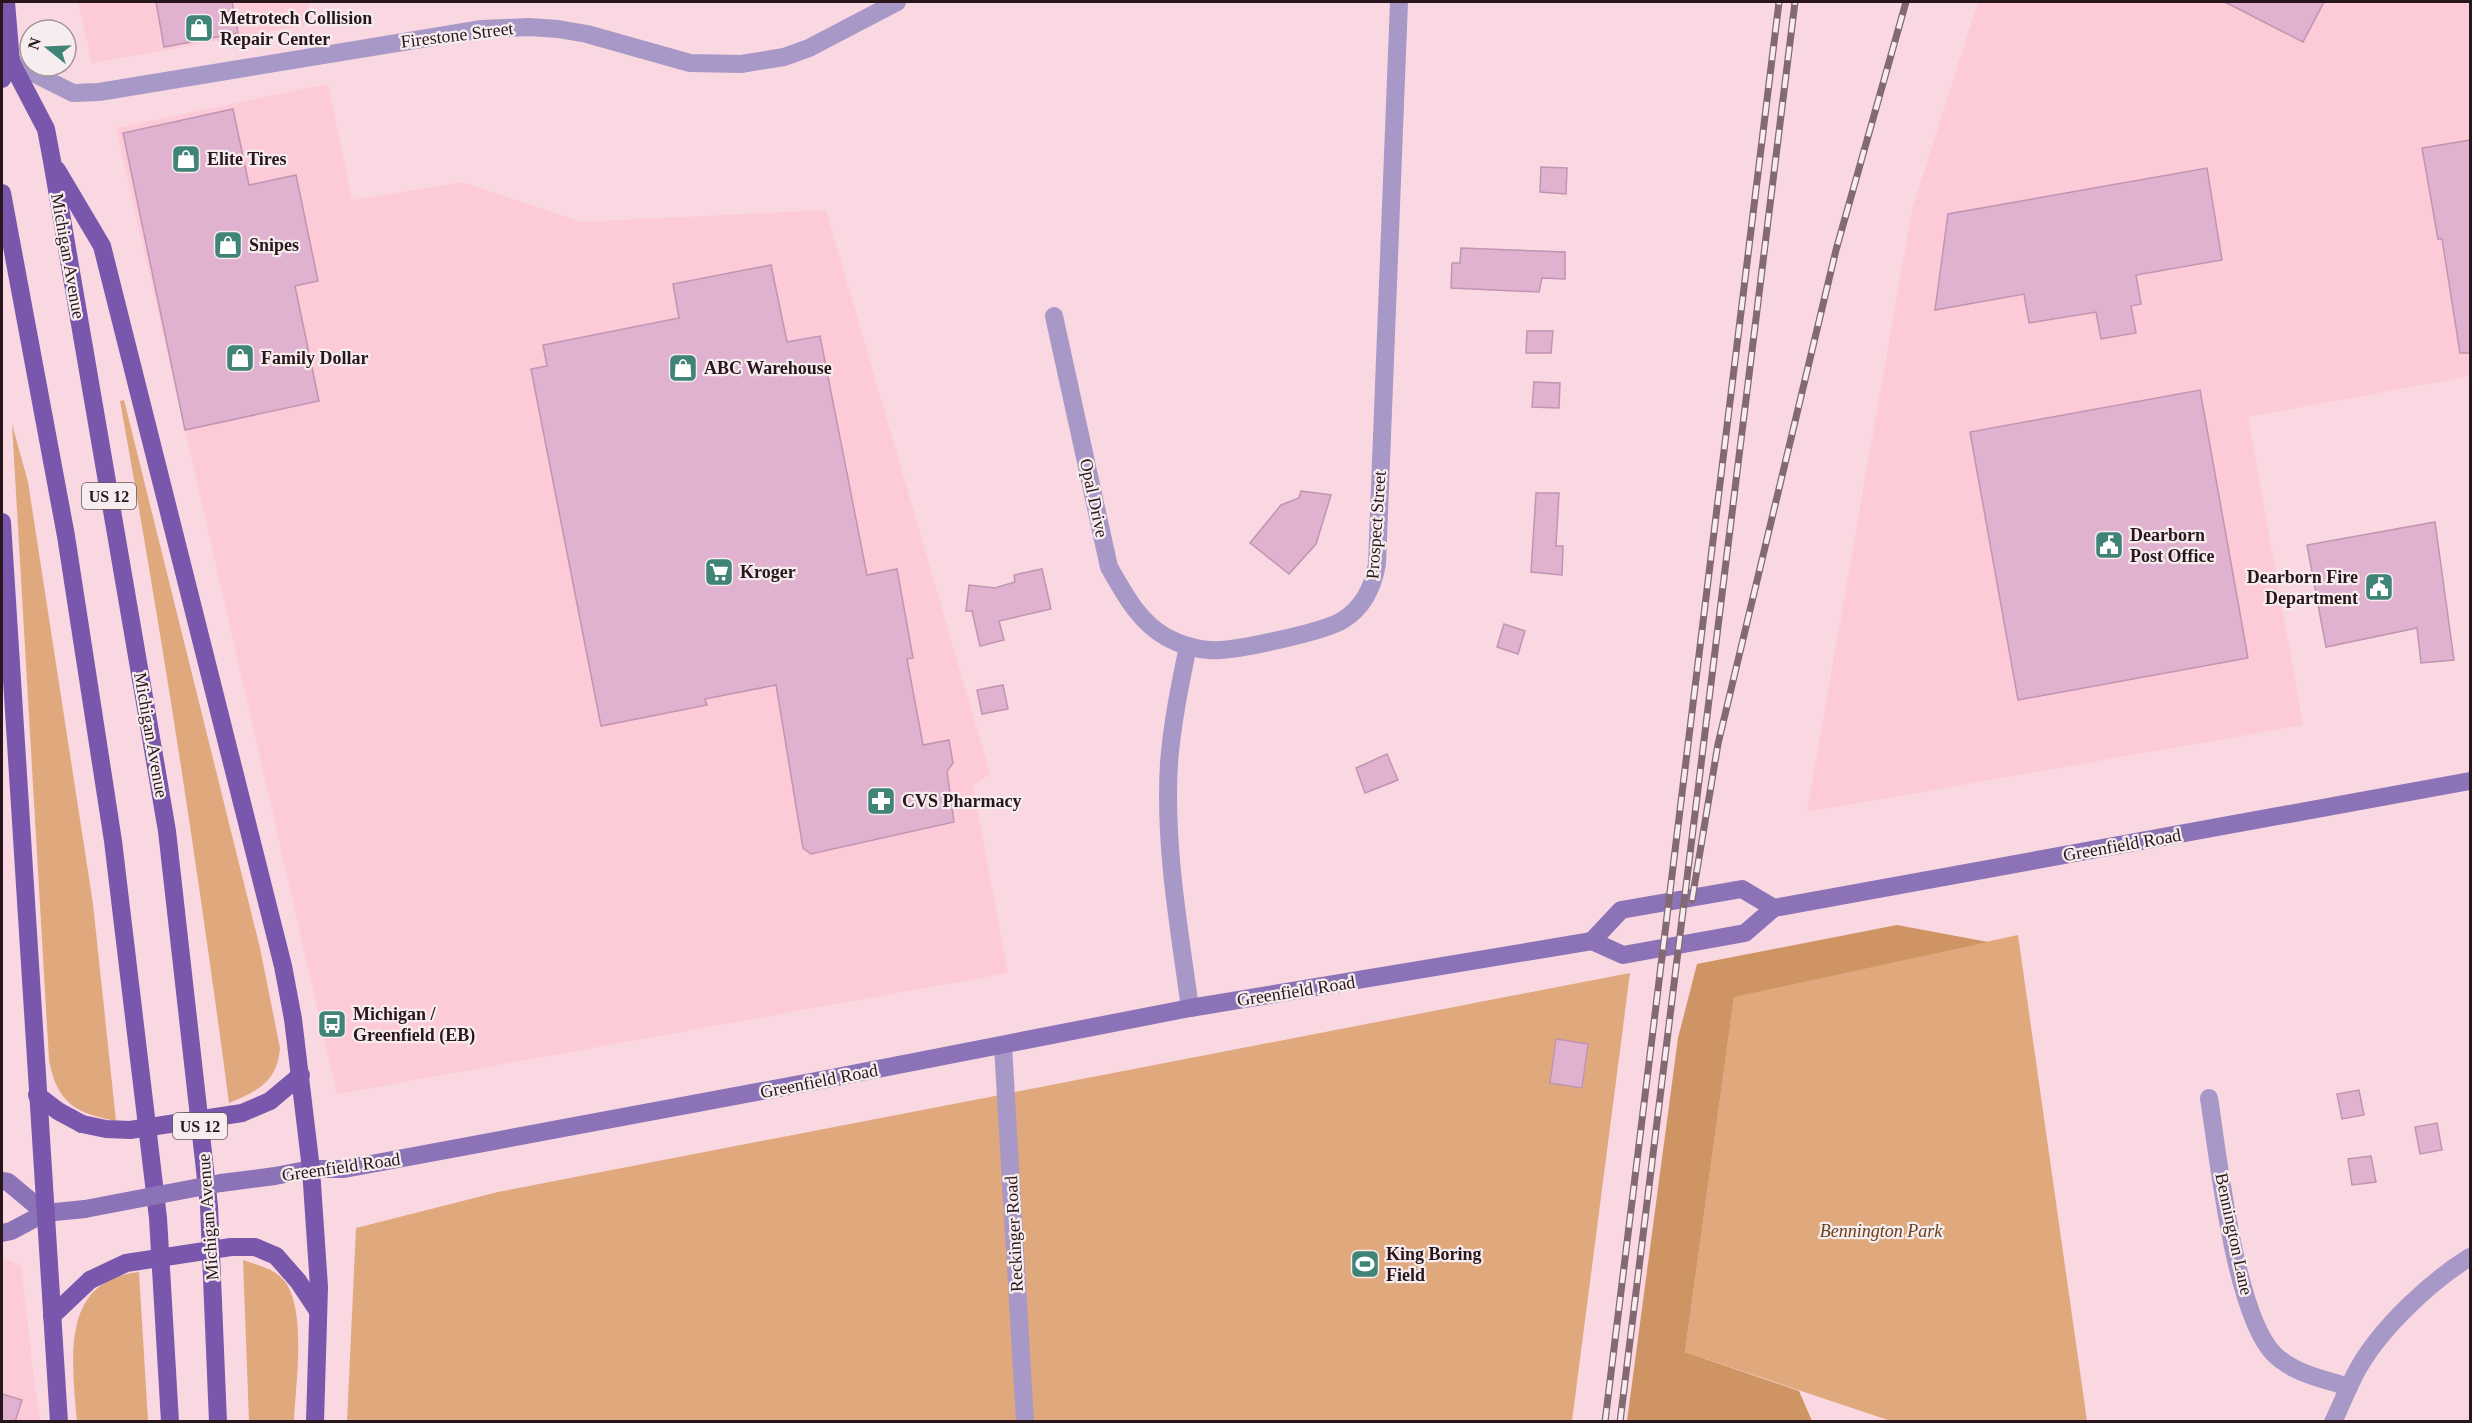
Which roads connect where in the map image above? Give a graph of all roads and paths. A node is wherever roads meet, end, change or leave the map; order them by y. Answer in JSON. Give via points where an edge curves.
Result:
{"nodes":[{"id":1,"x":6,"y":2,"type":"edge"},
{"id":2,"x":897,"y":2,"type":"edge"},
{"id":3,"x":1399,"y":2,"type":"edge"},
{"id":4,"x":11,"y":62,"type":"junction"},
{"id":5,"x":2,"y":78,"type":"edge"},
{"id":6,"x":52,"y":161,"type":"junction"},
{"id":7,"x":2,"y":193,"type":"edge"},
{"id":8,"x":1054,"y":316,"type":"dead end"},
{"id":9,"x":2,"y":522,"type":"edge"},
{"id":10,"x":4,"y":626,"type":"edge"},
{"id":11,"x":1188,"y":646,"type":"junction"},
{"id":12,"x":2470,"y":781,"type":"edge"},
{"id":13,"x":1774,"y":908,"type":"junction"},
{"id":14,"x":1592,"y":941,"type":"junction"},
{"id":15,"x":1190,"y":1008,"type":"junction"},
{"id":16,"x":1003,"y":1046,"type":"junction"},
{"id":17,"x":301,"y":1076,"type":"junction"},
{"id":18,"x":37,"y":1095,"type":"junction"},
{"id":19,"x":2209,"y":1098,"type":"dead end"},
{"id":20,"x":311,"y":1169,"type":"junction"},
{"id":21,"x":2,"y":1181,"type":"edge"},
{"id":22,"x":45,"y":1213,"type":"junction"},
{"id":23,"x":2,"y":1233,"type":"edge"},
{"id":24,"x":2470,"y":1257,"type":"edge"},
{"id":25,"x":318,"y":1311,"type":"junction"},
{"id":26,"x":52,"y":1316,"type":"junction"},
{"id":27,"x":2349,"y":1387,"type":"junction"},
{"id":28,"x":59,"y":1422,"type":"edge"},
{"id":29,"x":170,"y":1422,"type":"edge"},
{"id":30,"x":218,"y":1422,"type":"edge"},
{"id":31,"x":315,"y":1422,"type":"edge"},
{"id":32,"x":1025,"y":1422,"type":"edge"},
{"id":33,"x":2333,"y":1422,"type":"edge"}],
"edges":[{"from":1,"to":4,"type":"main road","name":"Michigan Avenue","number":"US 12"},
{"from":2,"to":4,"type":"street","name":"Firestone Street","via":[[809,48],[784,57],[741,64],[690,63],[587,34],[529,27],[482,29],[99,92],[74,93]]},
{"from":3,"to":11,"type":"street","name":"Prospect Street","via":[[1374,582],[1356,610],[1330,627],[1230,650]]},
{"from":4,"to":5,"type":"main road"},
{"from":4,"to":6,"type":"main road","name":"Michigan Avenue","number":"US 12","via":[[46,129]]},
{"from":6,"to":17,"type":"main road","via":[[102,246],[283,966]]},
{"from":6,"to":30,"type":"main road","name":"Michigan Avenue","number":"US 12","via":[[167,831],[209,1206]]},
{"from":7,"to":29,"type":"main road","number":"US 12","via":[[66,536],[113,841],[158,1218]]},
{"from":8,"to":11,"type":"street","name":"Opal Drive","via":[[1109,567],[1149,626]]},
{"from":9,"to":10,"type":"main road"},
{"from":10,"to":18,"type":"main road"},
{"from":11,"to":15,"type":"street","via":[[1174,720],[1168,794],[1172,883]]},
{"from":12,"to":13,"type":"main road","name":"Greenfield Road"},
{"from":13,"to":14,"type":"main road","via":[[1745,933],[1623,955]]},
{"from":13,"to":14,"type":"main road","via":[[1742,890],[1621,910]]},
{"from":14,"to":15,"type":"main road","name":"Greenfield Road"},
{"from":15,"to":16,"type":"main road","name":"Greenfield Road"},
{"from":16,"to":20,"type":"main road","name":"Greenfield Road","via":[[344,1169]]},
{"from":16,"to":32,"type":"street","name":"Reckinger Road"},
{"from":17,"to":18,"type":"main road","bridge":true,"via":[[270,1101],[242,1113],[130,1130],[82,1124]]},
{"from":17,"to":20,"type":"main road"},
{"from":18,"to":22,"type":"main road"},
{"from":19,"to":27,"type":"street","name":"Bennington Lane","via":[[2236,1257],[2262,1337],[2289,1366]]},
{"from":20,"to":22,"type":"main road","name":"Greenfield Road","bridge":true},
{"from":20,"to":25,"type":"main road"},
{"from":21,"to":22,"type":"main road"},
{"from":22,"to":23,"type":"main road","name":"Greenfield Road"},
{"from":22,"to":26,"type":"main road"},
{"from":24,"to":27,"type":"street","via":[[2414,1300],[2359,1366]]},
{"from":25,"to":26,"type":"main road","bridge":true,"via":[[276,1256],[255,1247],[231,1247],[126,1263],[90,1280]]},
{"from":25,"to":31,"type":"main road"},
{"from":26,"to":28,"type":"main road"},
{"from":27,"to":33,"type":"street"}]}
